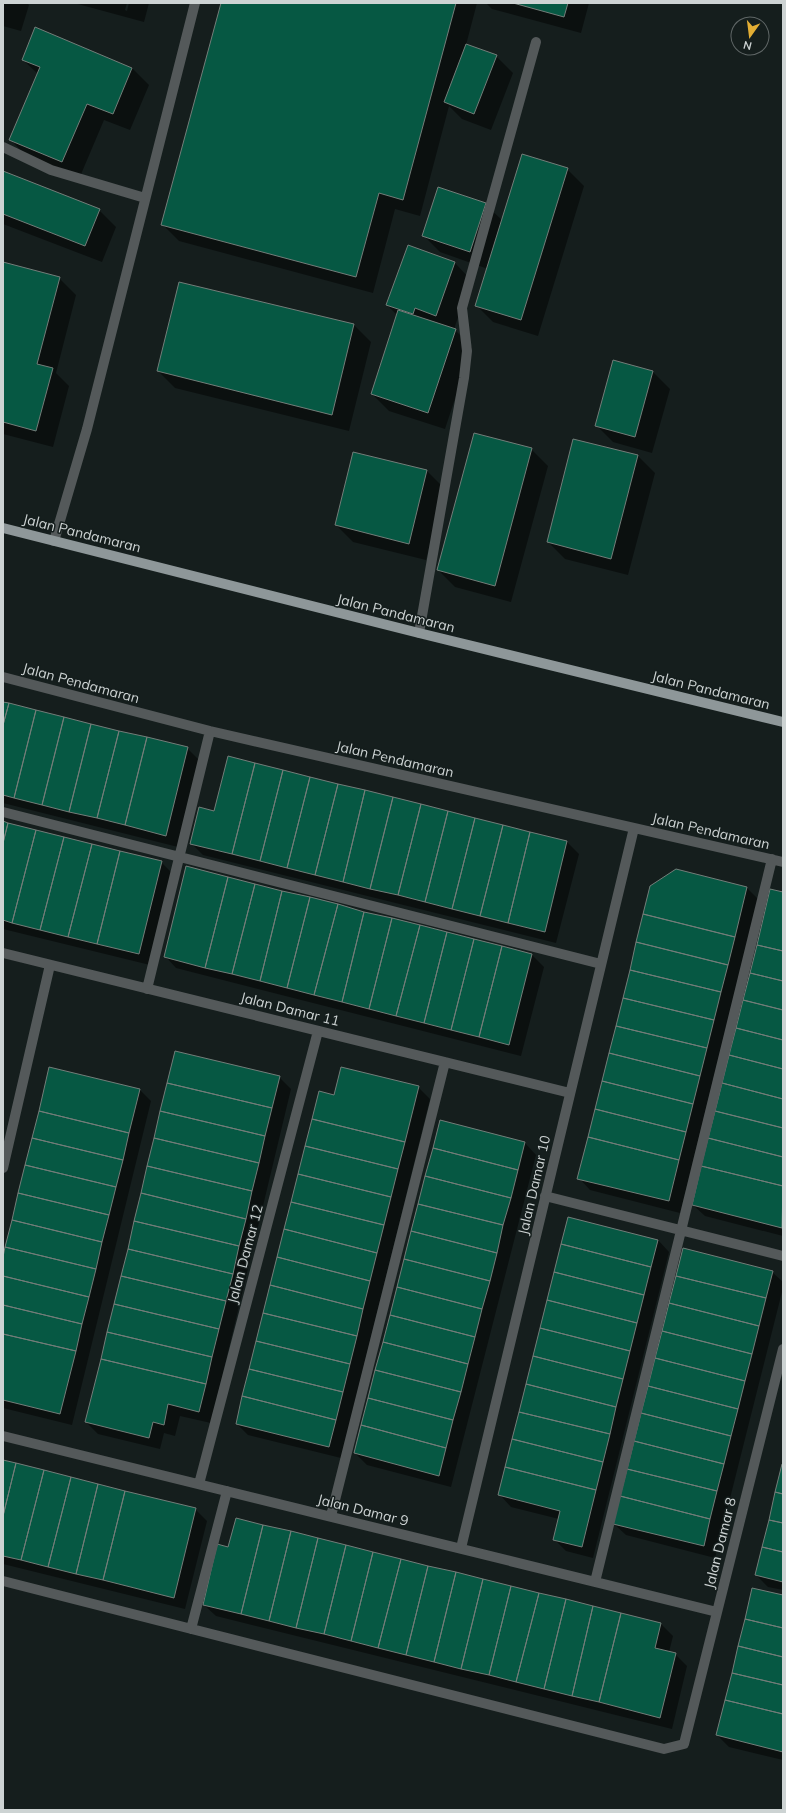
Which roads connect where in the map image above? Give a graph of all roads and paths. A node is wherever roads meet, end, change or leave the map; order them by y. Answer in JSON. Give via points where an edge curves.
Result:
{"nodes":[{"id":1,"x":195,"y":3,"type":"edge"},
{"id":2,"x":536,"y":42,"type":"dead end"},
{"id":3,"x":3,"y":147,"type":"edge"},
{"id":4,"x":144,"y":198,"type":"junction"},
{"id":5,"x":3,"y":528,"type":"edge"},
{"id":6,"x":54,"y":541,"type":"junction"},
{"id":7,"x":419,"y":633,"type":"junction"},
{"id":8,"x":3,"y":677,"type":"edge"},
{"id":9,"x":783,"y":722,"type":"edge"},
{"id":10,"x":210,"y":731,"type":"junction"},
{"id":11,"x":3,"y":812,"type":"edge"},
{"id":12,"x":634,"y":828,"type":"junction"},
{"id":13,"x":179,"y":857,"type":"junction"},
{"id":14,"x":772,"y":859,"type":"junction"},
{"id":15,"x":783,"y":862,"type":"edge"},
{"id":16,"x":3,"y":953,"type":"edge"},
{"id":17,"x":601,"y":964,"type":"junction"},
{"id":18,"x":50,"y":965,"type":"junction"},
{"id":19,"x":147,"y":989,"type":"junction"},
{"id":20,"x":318,"y":1031,"type":"junction"},
{"id":21,"x":445,"y":1062,"type":"junction"},
{"id":22,"x":570,"y":1093,"type":"junction"},
{"id":23,"x":3,"y":1168,"type":"edge"},
{"id":24,"x":545,"y":1196,"type":"junction"},
{"id":25,"x":682,"y":1231,"type":"junction"},
{"id":26,"x":783,"y":1256,"type":"edge"},
{"id":27,"x":783,"y":1349,"type":"edge"},
{"id":28,"x":3,"y":1436,"type":"edge"},
{"id":29,"x":199,"y":1484,"type":"junction"},
{"id":30,"x":227,"y":1491,"type":"junction"},
{"id":31,"x":331,"y":1516,"type":"junction"},
{"id":32,"x":461,"y":1548,"type":"junction"},
{"id":33,"x":3,"y":1581,"type":"edge"},
{"id":34,"x":595,"y":1582,"type":"junction"},
{"id":35,"x":717,"y":1612,"type":"junction"},
{"id":36,"x":191,"y":1629,"type":"junction"}],
"edges":[{"from":1,"to":4,"type":"street"},
{"from":2,"to":7,"type":"street","via":[[462,308],[467,351],[464,378]]},
{"from":3,"to":4,"type":"street","via":[[50,170]]},
{"from":4,"to":6,"type":"street","via":[[87,429]]},
{"from":5,"to":6,"type":"main road","name":"Jalan Pandamaran"},
{"from":6,"to":7,"type":"main road","name":"Jalan Pandamaran"},
{"from":7,"to":9,"type":"main road","name":"Jalan Pandamaran"},
{"from":8,"to":10,"type":"street","name":"Jalan Pendamaran"},
{"from":10,"to":12,"type":"street","name":"Jalan Pendamaran"},
{"from":10,"to":13,"type":"street"},
{"from":11,"to":13,"type":"street"},
{"from":12,"to":14,"type":"street","name":"Jalan Pendamaran"},
{"from":12,"to":17,"type":"street","name":"Jalan Damar 10"},
{"from":13,"to":17,"type":"street"},
{"from":13,"to":19,"type":"street"},
{"from":14,"to":15,"type":"street","name":"Jalan Pendamaran"},
{"from":14,"to":25,"type":"street"},
{"from":16,"to":18,"type":"street","name":"Jalan Damar 11"},
{"from":17,"to":22,"type":"street","name":"Jalan Damar 10"},
{"from":18,"to":19,"type":"street","name":"Jalan Damar 11"},
{"from":18,"to":23,"type":"street"},
{"from":19,"to":20,"type":"street","name":"Jalan Damar 11"},
{"from":20,"to":21,"type":"street","name":"Jalan Damar 11"},
{"from":20,"to":29,"type":"street","name":"Jalan Damar 12"},
{"from":21,"to":22,"type":"street","name":"Jalan Damar 11"},
{"from":21,"to":31,"type":"street"},
{"from":22,"to":24,"type":"street","name":"Jalan Damar 10"},
{"from":24,"to":25,"type":"street"},
{"from":24,"to":32,"type":"street","name":"Jalan Damar 10"},
{"from":25,"to":26,"type":"street"},
{"from":25,"to":34,"type":"street"},
{"from":27,"to":35,"type":"street","name":"Jalan Damar 8"},
{"from":28,"to":29,"type":"street","name":"Jalan Damar 9"},
{"from":29,"to":30,"type":"street","name":"Jalan Damar 9"},
{"from":30,"to":31,"type":"street","name":"Jalan Damar 9"},
{"from":30,"to":36,"type":"street"},
{"from":31,"to":32,"type":"street","name":"Jalan Damar 9"},
{"from":32,"to":34,"type":"street","name":"Jalan Damar 9"},
{"from":33,"to":36,"type":"street"},
{"from":34,"to":35,"type":"street","name":"Jalan Damar 9"},
{"from":35,"to":36,"type":"street","name":"Jalan Damar 8","via":[[684,1744],[664,1749]]}]}
